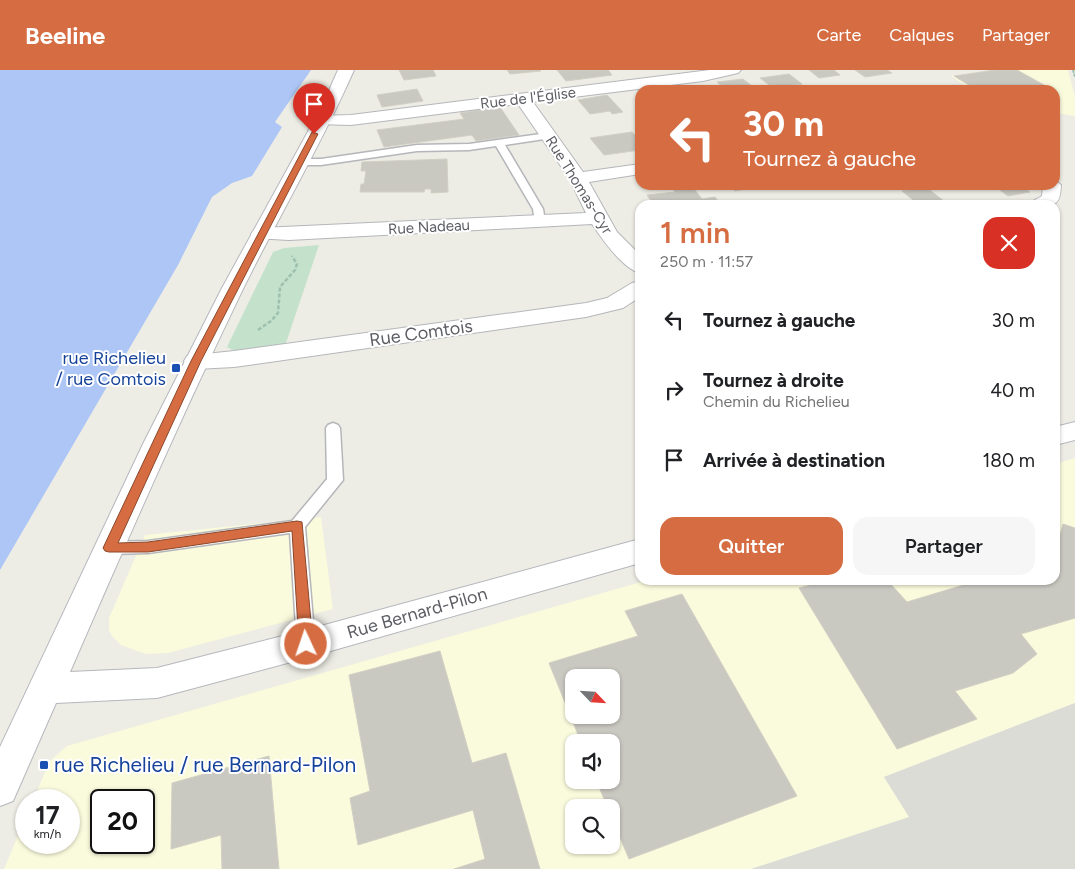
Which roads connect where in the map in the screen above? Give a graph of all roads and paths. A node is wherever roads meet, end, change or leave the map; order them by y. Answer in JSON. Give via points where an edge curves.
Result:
{"nodes":[{"id":1,"x":346,"y":70,"type":"edge"},
{"id":2,"x":733,"y":70,"type":"edge"},
{"id":3,"x":1073,"y":70,"type":"edge"},
{"id":4,"x":1075,"y":77,"type":"edge"},
{"id":5,"x":523,"y":99,"type":"junction"},
{"id":6,"x":322,"y":120,"type":"junction"},
{"id":7,"x":548,"y":136,"type":"junction"},
{"id":8,"x":499,"y":143,"type":"junction"},
{"id":9,"x":299,"y":162,"type":"junction"},
{"id":10,"x":635,"y":170,"type":"edge"},
{"id":11,"x":578,"y":178,"type":"junction"},
{"id":12,"x":598,"y":218,"type":"junction"},
{"id":13,"x":540,"y":222,"type":"junction"},
{"id":14,"x":261,"y":234,"type":"junction"},
{"id":15,"x":635,"y":262,"type":"edge"},
{"id":16,"x":635,"y":291,"type":"edge"},
{"id":17,"x":255,"y":332,"type":"dead end"},
{"id":18,"x":196,"y":361,"type":"junction"},
{"id":19,"x":333,"y":428,"type":"dead end"},
{"id":20,"x":1075,"y":430,"type":"edge"},
{"id":21,"x":1060,"y":434,"type":"edge"},
{"id":22,"x":297,"y":526,"type":"junction"},
{"id":23,"x":109,"y":548,"type":"junction"},
{"id":24,"x":635,"y":552,"type":"edge"},
{"id":25,"x":306,"y":644,"type":"junction"},
{"id":26,"x":46,"y":688,"type":"junction"},
{"id":27,"x":0,"y":788,"type":"edge"}],
"edges":[{"from":1,"to":6,"type":"street"},
{"from":2,"to":5,"type":"street","name":"Rue de l'Église"},
{"from":3,"to":4,"type":"path"},
{"from":5,"to":6,"type":"street","name":"Rue de l'Église","via":[[350,120]]},
{"from":5,"to":7,"type":"street","name":"Rue Thomas-Cyr"},
{"from":6,"to":9,"type":"street"},
{"from":7,"to":8,"type":"lane"},
{"from":7,"to":11,"type":"street","name":"Rue Thomas-Cyr"},
{"from":8,"to":9,"type":"lane","via":[[417,148],[321,162]]},
{"from":8,"to":13,"type":"lane","via":[[538,209]]},
{"from":9,"to":14,"type":"street"},
{"from":10,"to":11,"type":"street"},
{"from":11,"to":12,"type":"street","name":"Rue Thomas-Cyr"},
{"from":12,"to":13,"type":"street","name":"Rue Nadeau"},
{"from":12,"to":15,"type":"street","name":"Rue Thomas-Cyr"},
{"from":13,"to":14,"type":"street","name":"Rue Nadeau"},
{"from":14,"to":17,"type":"path","via":[[292,257],[296,264],[295,270],[280,287],[278,312]]},
{"from":14,"to":18,"type":"street"},
{"from":16,"to":18,"type":"street","name":"Rue Comtois","via":[[615,303],[586,310],[234,359]]},
{"from":18,"to":23,"type":"street"},
{"from":19,"to":22,"type":"lane","via":[[335,480]]},
{"from":20,"to":21,"type":"street"},
{"from":22,"to":23,"type":"lane","via":[[148,547]]},
{"from":22,"to":25,"type":"lane"},
{"from":23,"to":26,"type":"street"},
{"from":24,"to":25,"type":"street","name":"Rue Bernard-Pilon"},
{"from":25,"to":26,"type":"street","name":"Rue Bernard-Pilon","via":[[157,683]]},
{"from":26,"to":27,"type":"street"}]}
